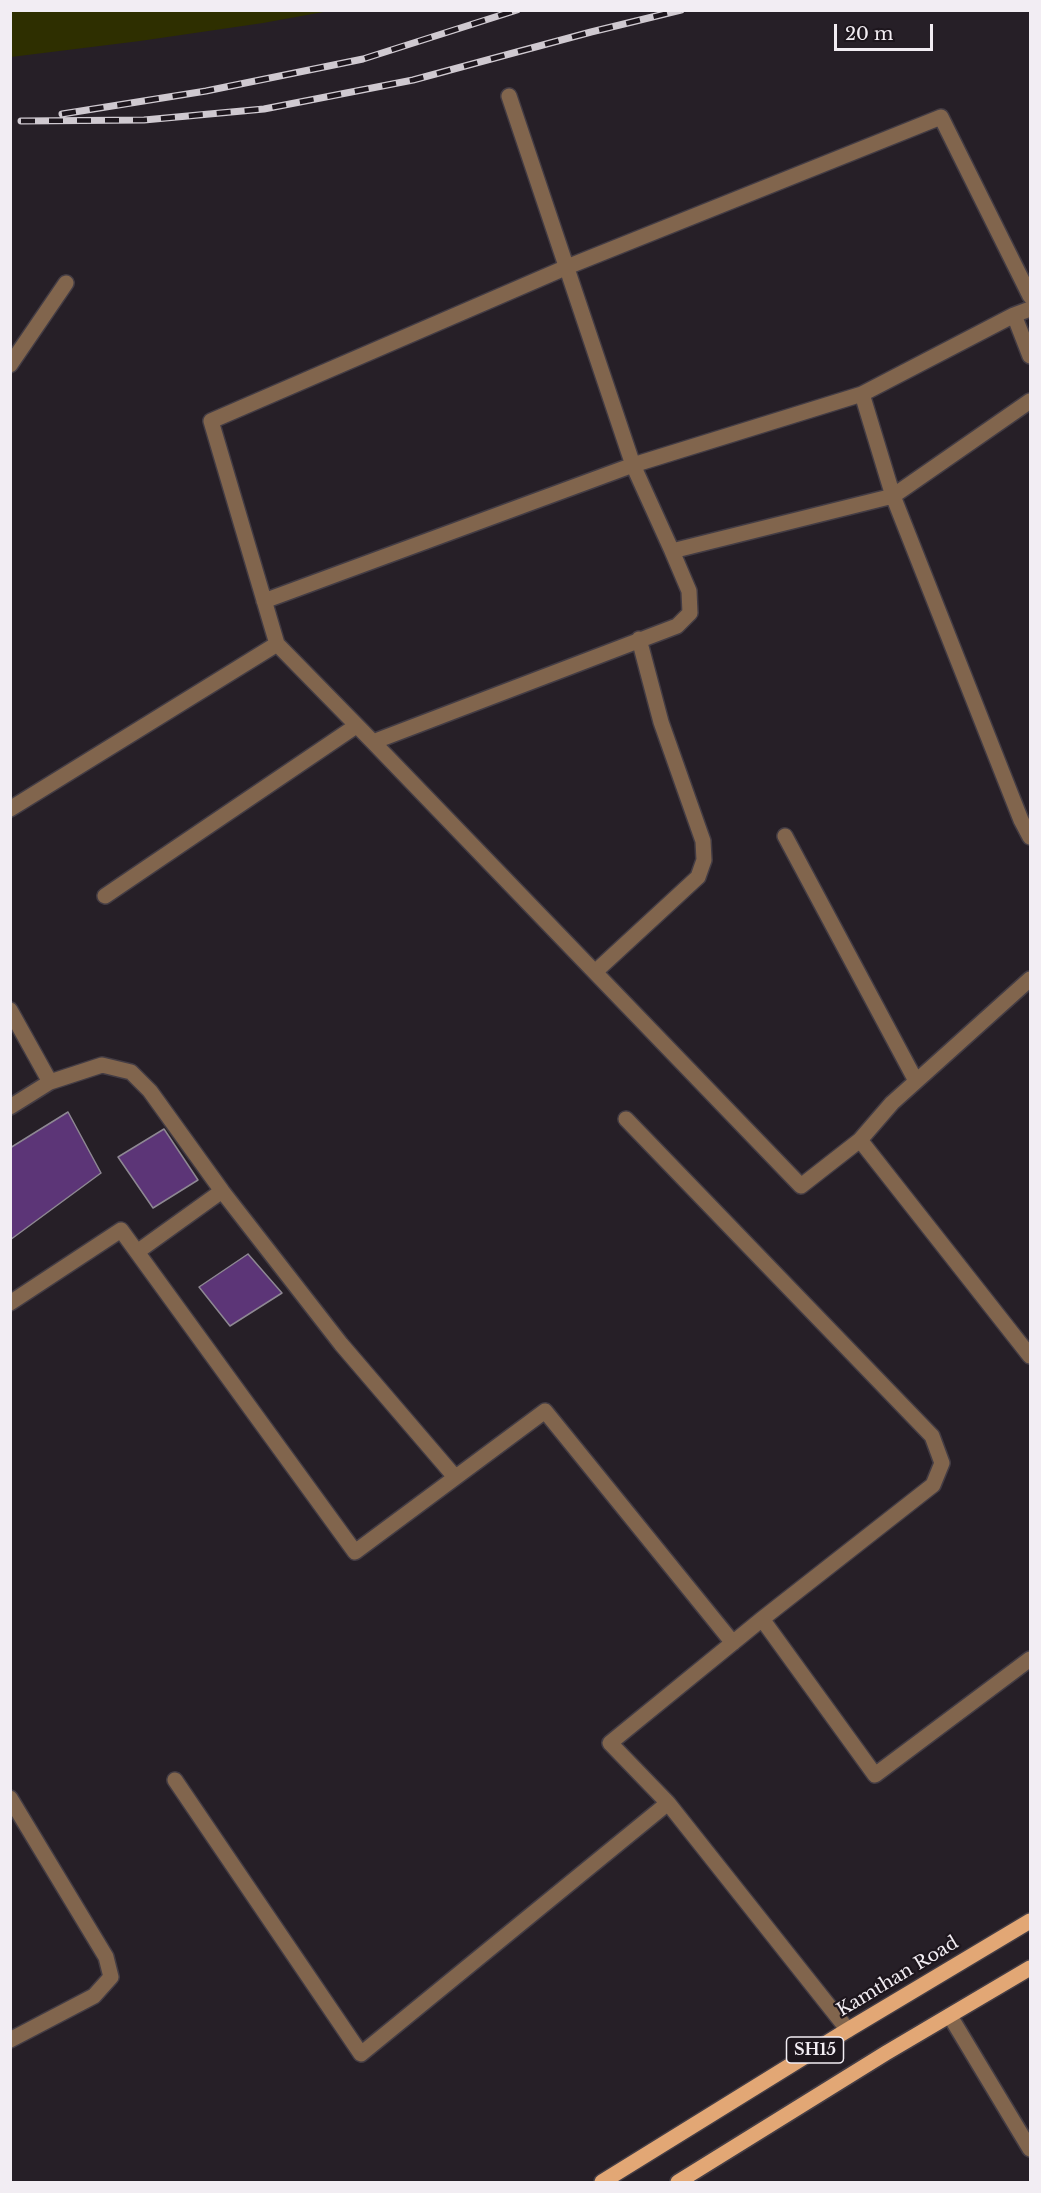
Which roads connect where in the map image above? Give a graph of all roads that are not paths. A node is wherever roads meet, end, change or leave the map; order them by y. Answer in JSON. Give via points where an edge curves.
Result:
{"nodes":[{"id":1,"x":509,"y":96,"type":"dead end"},
{"id":2,"x":567,"y":267,"type":"junction"},
{"id":3,"x":66,"y":284,"type":"dead end"},
{"id":4,"x":1030,"y":296,"type":"edge"},
{"id":5,"x":1030,"y":309,"type":"edge"},
{"id":6,"x":1014,"y":315,"type":"junction"},
{"id":7,"x":1030,"y":356,"type":"edge"},
{"id":8,"x":10,"y":365,"type":"edge"},
{"id":9,"x":862,"y":394,"type":"junction"},
{"id":10,"x":1030,"y":401,"type":"edge"},
{"id":11,"x":633,"y":465,"type":"junction"},
{"id":12,"x":893,"y":496,"type":"junction"},
{"id":13,"x":672,"y":551,"type":"junction"},
{"id":14,"x":264,"y":601,"type":"junction"},
{"id":15,"x":639,"y":639,"type":"junction"},
{"id":16,"x":277,"y":644,"type":"junction"},
{"id":17,"x":356,"y":726,"type":"junction"},
{"id":18,"x":373,"y":742,"type":"junction"},
{"id":19,"x":10,"y":808,"type":"edge"},
{"id":20,"x":785,"y":836,"type":"dead end"},
{"id":21,"x":1030,"y":837,"type":"edge"},
{"id":22,"x":105,"y":896,"type":"dead end"},
{"id":23,"x":595,"y":972,"type":"junction"},
{"id":24,"x":1030,"y":979,"type":"edge"},
{"id":25,"x":10,"y":1010,"type":"edge"},
{"id":26,"x":50,"y":1082,"type":"junction"},
{"id":27,"x":916,"y":1082,"type":"junction"},
{"id":28,"x":10,"y":1107,"type":"edge"},
{"id":29,"x":626,"y":1119,"type":"dead end"},
{"id":30,"x":860,"y":1140,"type":"junction"},
{"id":31,"x":222,"y":1191,"type":"junction"},
{"id":32,"x":137,"y":1252,"type":"junction"},
{"id":33,"x":10,"y":1303,"type":"edge"},
{"id":34,"x":1030,"y":1356,"type":"edge"},
{"id":35,"x":455,"y":1477,"type":"junction"},
{"id":36,"x":762,"y":1619,"type":"junction"},
{"id":37,"x":733,"y":1643,"type":"junction"},
{"id":38,"x":1030,"y":1659,"type":"edge"},
{"id":39,"x":175,"y":1780,"type":"dead end"},
{"id":40,"x":10,"y":1798,"type":"edge"},
{"id":41,"x":668,"y":1803,"type":"junction"},
{"id":42,"x":1030,"y":1921,"type":"edge"},
{"id":43,"x":1030,"y":1968,"type":"edge"},
{"id":44,"x":950,"y":2016,"type":"junction"},
{"id":45,"x":848,"y":2030,"type":"junction"},
{"id":46,"x":10,"y":2040,"type":"edge"},
{"id":47,"x":1030,"y":2149,"type":"edge"},
{"id":48,"x":602,"y":2182,"type":"edge"},
{"id":49,"x":678,"y":2182,"type":"edge"}],
"edges":[{"from":1,"to":2,"type":"street"},
{"from":2,"to":4,"type":"street","via":[[941,117]]},
{"from":2,"to":11,"type":"street"},
{"from":2,"to":14,"type":"street","via":[[211,421]]},
{"from":3,"to":8,"type":"street"},
{"from":5,"to":6,"type":"street"},
{"from":6,"to":7,"type":"street"},
{"from":6,"to":9,"type":"street"},
{"from":9,"to":11,"type":"street"},
{"from":9,"to":12,"type":"street"},
{"from":10,"to":12,"type":"street"},
{"from":11,"to":13,"type":"street"},
{"from":11,"to":14,"type":"street"},
{"from":12,"to":13,"type":"street"},
{"from":12,"to":21,"type":"street"},
{"from":13,"to":15,"type":"street","via":[[689,591],[690,613],[677,626]]},
{"from":14,"to":16,"type":"street"},
{"from":15,"to":18,"type":"street"},
{"from":15,"to":23,"type":"street","via":[[661,722],[703,842],[704,860],[698,877]]},
{"from":16,"to":17,"type":"street"},
{"from":16,"to":19,"type":"street"},
{"from":17,"to":18,"type":"street"},
{"from":17,"to":22,"type":"street"},
{"from":18,"to":23,"type":"street"},
{"from":20,"to":27,"type":"street"},
{"from":23,"to":30,"type":"street","via":[[801,1186]]},
{"from":24,"to":27,"type":"street"},
{"from":25,"to":26,"type":"street"},
{"from":26,"to":28,"type":"street"},
{"from":26,"to":31,"type":"street","via":[[102,1065],[131,1072],[150,1091]]},
{"from":27,"to":30,"type":"street"},
{"from":29,"to":36,"type":"street","via":[[932,1436],[942,1463],[933,1485]]},
{"from":30,"to":34,"type":"street"},
{"from":31,"to":32,"type":"street"},
{"from":31,"to":35,"type":"street","via":[[341,1344]]},
{"from":32,"to":33,"type":"street","via":[[121,1230]]},
{"from":32,"to":35,"type":"street","via":[[355,1552]]},
{"from":35,"to":37,"type":"street","via":[[545,1411]]},
{"from":36,"to":37,"type":"street"},
{"from":36,"to":38,"type":"street","via":[[875,1775]]},
{"from":37,"to":41,"type":"street","via":[[610,1743]]},
{"from":39,"to":41,"type":"street","via":[[361,2054]]},
{"from":40,"to":46,"type":"street","via":[[106,1957],[111,1977],[94,1996]]},
{"from":41,"to":45,"type":"street"},
{"from":42,"to":45,"type":"main road","name":"Kamthan Road","number":"SH15"},
{"from":43,"to":44,"type":"main road","number":"SH15"},
{"from":44,"to":47,"type":"street"},
{"from":44,"to":49,"type":"main road","number":"SH15"},
{"from":45,"to":48,"type":"main road","name":"Kamthan Road","number":"SH15"}]}
